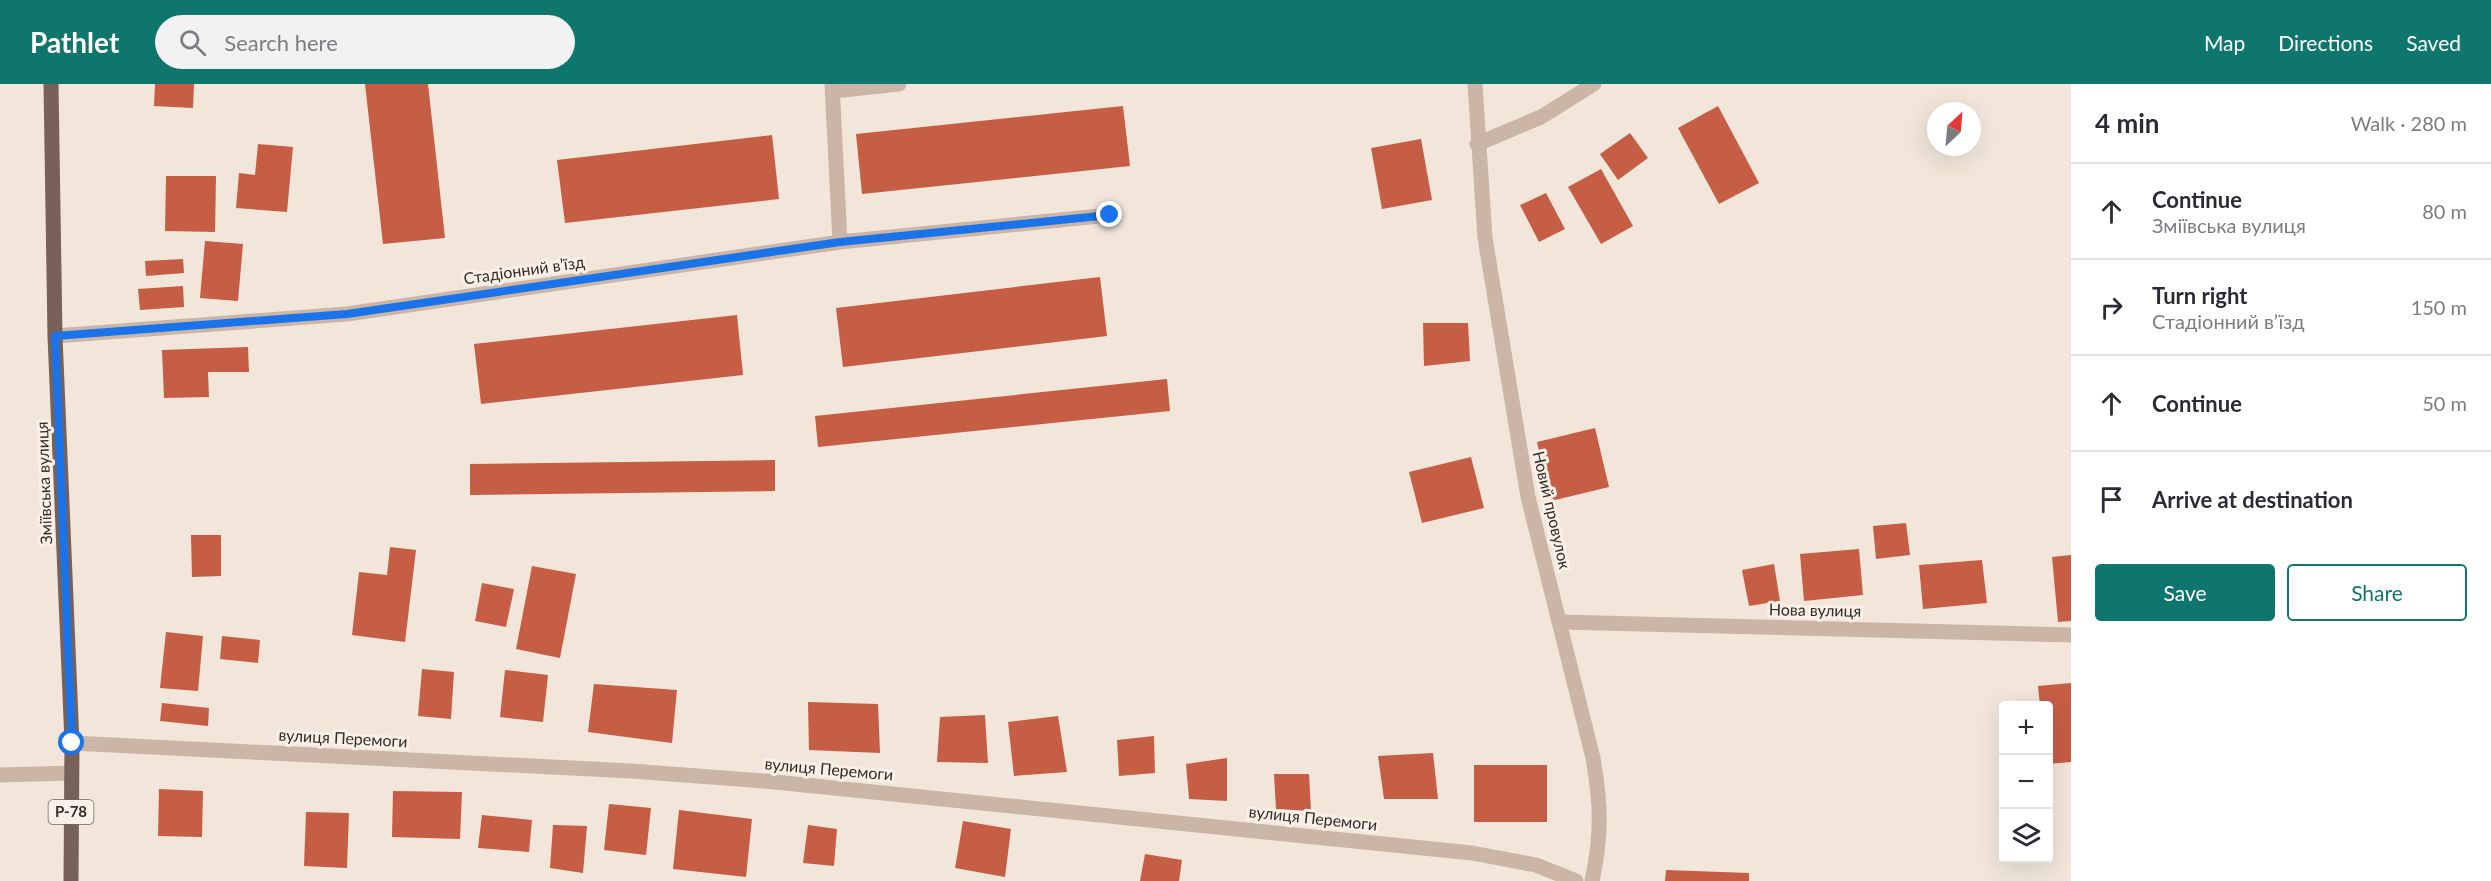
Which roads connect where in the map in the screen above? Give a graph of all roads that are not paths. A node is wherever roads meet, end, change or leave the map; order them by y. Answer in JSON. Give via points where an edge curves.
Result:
{"nodes":[{"id":1,"x":51,"y":84,"type":"edge"},
{"id":2,"x":899,"y":84,"type":"edge"},
{"id":3,"x":1475,"y":84,"type":"edge"},
{"id":4,"x":1594,"y":84,"type":"edge"},
{"id":5,"x":833,"y":87,"type":"edge"},
{"id":6,"x":1478,"y":144,"type":"junction"},
{"id":7,"x":1110,"y":215,"type":"dead end"},
{"id":8,"x":840,"y":242,"type":"junction"},
{"id":9,"x":55,"y":336,"type":"junction"},
{"id":10,"x":1559,"y":622,"type":"junction"},
{"id":11,"x":2071,"y":635,"type":"edge"},
{"id":12,"x":72,"y":743,"type":"junction"},
{"id":13,"x":71,"y":773,"type":"junction"},
{"id":14,"x":0,"y":775,"type":"edge"},
{"id":15,"x":71,"y":881,"type":"edge"},
{"id":16,"x":1576,"y":881,"type":"edge"},
{"id":17,"x":1592,"y":881,"type":"edge"}],
"edges":[{"from":1,"to":9,"type":"main road","name":"Зміївська вулиця","number":"Р-78"},
{"from":2,"to":5,"type":"street"},
{"from":3,"to":6,"type":"street","name":"Новий провулок"},
{"from":4,"to":6,"type":"street","via":[[1541,117]]},
{"from":5,"to":8,"type":"street"},
{"from":6,"to":10,"type":"street","name":"Новий провулок","via":[[1485,238],[1516,429],[1528,497]]},
{"from":7,"to":8,"type":"street","name":"Стадіонний в’їзд"},
{"from":8,"to":9,"type":"street","name":"Стадіонний в’їзд","via":[[347,314]]},
{"from":9,"to":12,"type":"main road","name":"Зміївська вулиця","number":"Р-78"},
{"from":10,"to":11,"type":"street","name":"Нова вулиця"},
{"from":10,"to":17,"type":"street","name":"Новий провулок","via":[[1600,802],[1601,833]]},
{"from":12,"to":13,"type":"main road","name":"Зміївська вулиця","number":"Р-78"},
{"from":12,"to":16,"type":"street","name":"вулиця Перемоги","via":[[631,771],[872,790],[1472,853],[1536,865]]},
{"from":13,"to":14,"type":"street"},
{"from":13,"to":15,"type":"main road","name":"Зміївська вулиця","number":"Р-78"}]}
